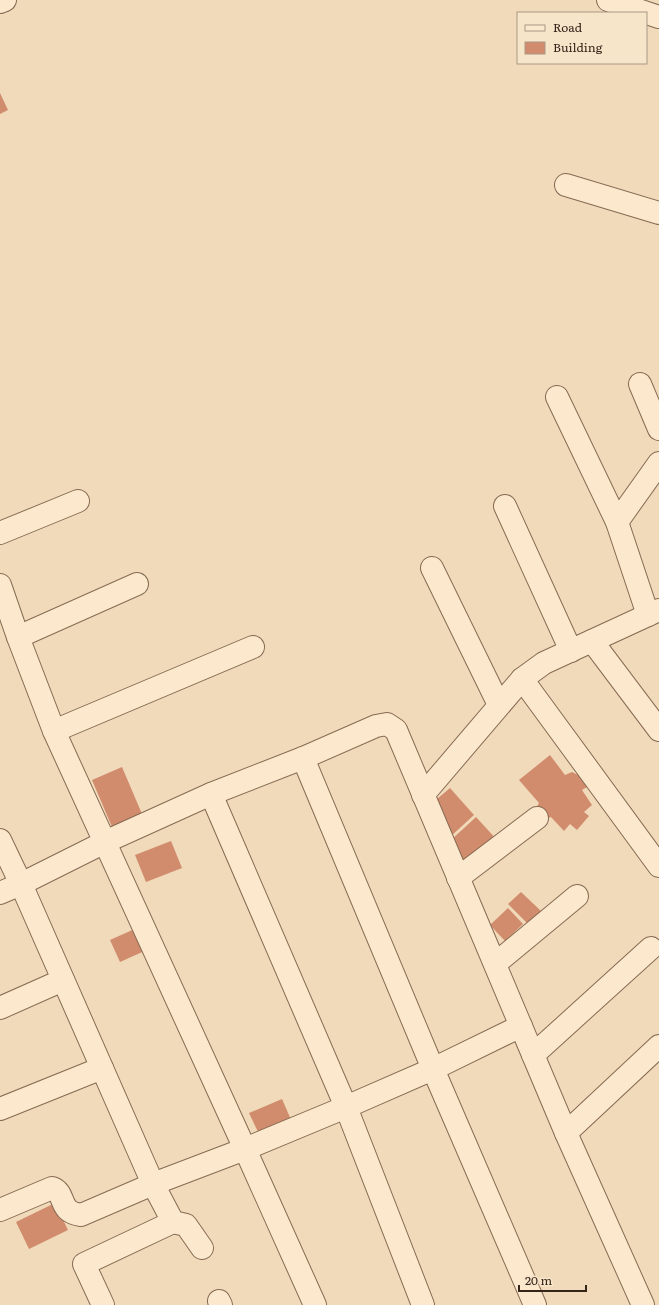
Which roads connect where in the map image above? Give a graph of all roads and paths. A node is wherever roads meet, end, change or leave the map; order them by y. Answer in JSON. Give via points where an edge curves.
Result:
{"nodes":[{"id":1,"x":5,"y":0,"type":"edge"},
{"id":2,"x":608,"y":0,"type":"edge"},
{"id":3,"x":0,"y":2,"type":"edge"},
{"id":4,"x":644,"y":12,"type":"edge"},
{"id":5,"x":647,"y":13,"type":"edge"},
{"id":6,"x":659,"y":17,"type":"edge"},
{"id":7,"x":566,"y":185,"type":"dead end"},
{"id":8,"x":659,"y":213,"type":"edge"},
{"id":9,"x":640,"y":384,"type":"dead end"},
{"id":10,"x":557,"y":397,"type":"dead end"},
{"id":11,"x":659,"y":429,"type":"edge"},
{"id":12,"x":659,"y":463,"type":"edge"},
{"id":13,"x":78,"y":501,"type":"dead end"},
{"id":14,"x":505,"y":506,"type":"dead end"},
{"id":15,"x":617,"y":522,"type":"junction"},
{"id":16,"x":0,"y":533,"type":"edge"},
{"id":17,"x":432,"y":568,"type":"dead end"},
{"id":18,"x":137,"y":584,"type":"dead end"},
{"id":19,"x":0,"y":585,"type":"edge"},
{"id":20,"x":654,"y":612,"type":"edge"},
{"id":21,"x":18,"y":637,"type":"junction"},
{"id":22,"x":592,"y":641,"type":"junction"},
{"id":23,"x":252,"y":647,"type":"dead end"},
{"id":24,"x":571,"y":651,"type":"junction"},
{"id":25,"x":522,"y":679,"type":"junction"},
{"id":26,"x":499,"y":705,"type":"junction"},
{"id":27,"x":659,"y":730,"type":"edge"},
{"id":28,"x":54,"y":731,"type":"junction"},
{"id":29,"x":303,"y":758,"type":"junction"},
{"id":30,"x":211,"y":794,"type":"junction"},
{"id":31,"x":423,"y":795,"type":"junction"},
{"id":32,"x":537,"y":818,"type":"dead end"},
{"id":33,"x":0,"y":840,"type":"edge"},
{"id":34,"x":105,"y":842,"type":"junction"},
{"id":35,"x":659,"y":866,"type":"edge"},
{"id":36,"x":458,"y":878,"type":"junction"},
{"id":37,"x":21,"y":884,"type":"junction"},
{"id":38,"x":0,"y":893,"type":"edge"},
{"id":39,"x":577,"y":896,"type":"dead end"},
{"id":40,"x":651,"y":948,"type":"dead end"},
{"id":41,"x":495,"y":964,"type":"junction"},
{"id":42,"x":63,"y":980,"type":"junction"},
{"id":43,"x":0,"y":1008,"type":"edge"},
{"id":44,"x":521,"y":1026,"type":"junction"},
{"id":45,"x":659,"y":1046,"type":"edge"},
{"id":46,"x":533,"y":1055,"type":"junction"},
{"id":47,"x":102,"y":1068,"type":"junction"},
{"id":48,"x":433,"y":1069,"type":"junction"},
{"id":49,"x":346,"y":1107,"type":"junction"},
{"id":50,"x":0,"y":1109,"type":"edge"},
{"id":51,"x":566,"y":1133,"type":"junction"},
{"id":52,"x":245,"y":1149,"type":"junction"},
{"id":53,"x":153,"y":1184,"type":"junction"},
{"id":54,"x":0,"y":1210,"type":"edge"},
{"id":55,"x":174,"y":1222,"type":"junction"},
{"id":56,"x":202,"y":1248,"type":"dead end"},
{"id":57,"x":103,"y":1305,"type":"edge"},
{"id":58,"x":315,"y":1305,"type":"edge"},
{"id":59,"x":423,"y":1305,"type":"edge"},
{"id":60,"x":535,"y":1305,"type":"edge"},
{"id":61,"x":643,"y":1305,"type":"edge"}],
"edges":[{"from":1,"to":3,"type":"street"},
{"from":2,"to":4,"type":"street"},
{"from":5,"to":6,"type":"street"},
{"from":7,"to":8,"type":"street"},
{"from":9,"to":11,"type":"street"},
{"from":10,"to":15,"type":"street"},
{"from":12,"to":15,"type":"street"},
{"from":13,"to":16,"type":"street"},
{"from":14,"to":24,"type":"street"},
{"from":15,"to":20,"type":"street"},
{"from":17,"to":26,"type":"street"},
{"from":18,"to":21,"type":"street"},
{"from":19,"to":21,"type":"street"},
{"from":20,"to":22,"type":"street"},
{"from":21,"to":28,"type":"street"},
{"from":22,"to":24,"type":"street"},
{"from":22,"to":27,"type":"street"},
{"from":23,"to":28,"type":"street"},
{"from":24,"to":25,"type":"street","via":[[544,663]]},
{"from":25,"to":26,"type":"street"},
{"from":25,"to":35,"type":"street"},
{"from":26,"to":31,"type":"street"},
{"from":28,"to":34,"type":"street"},
{"from":29,"to":30,"type":"street"},
{"from":29,"to":31,"type":"street","via":[[376,726],[387,724],[396,730]]},
{"from":29,"to":48,"type":"street"},
{"from":30,"to":34,"type":"street"},
{"from":30,"to":49,"type":"street"},
{"from":31,"to":36,"type":"street"},
{"from":32,"to":36,"type":"street"},
{"from":33,"to":37,"type":"street"},
{"from":34,"to":37,"type":"street"},
{"from":34,"to":52,"type":"street"},
{"from":36,"to":41,"type":"street"},
{"from":37,"to":38,"type":"street"},
{"from":37,"to":42,"type":"street"},
{"from":39,"to":41,"type":"street"},
{"from":40,"to":46,"type":"street"},
{"from":41,"to":44,"type":"street"},
{"from":42,"to":43,"type":"street"},
{"from":42,"to":47,"type":"street"},
{"from":44,"to":46,"type":"street"},
{"from":44,"to":48,"type":"street"},
{"from":45,"to":51,"type":"street"},
{"from":46,"to":51,"type":"street"},
{"from":47,"to":50,"type":"street"},
{"from":47,"to":53,"type":"street"},
{"from":48,"to":49,"type":"street"},
{"from":48,"to":60,"type":"street"},
{"from":49,"to":52,"type":"street"},
{"from":49,"to":59,"type":"street"},
{"from":51,"to":61,"type":"street"},
{"from":52,"to":53,"type":"street"},
{"from":52,"to":58,"type":"street"},
{"from":53,"to":54,"type":"street","via":[[81,1215],[66,1210],[58,1192],[52,1188]]},
{"from":53,"to":55,"type":"street"},
{"from":55,"to":56,"type":"street","via":[[186,1225]]},
{"from":55,"to":57,"type":"street","via":[[84,1264]]}]}
